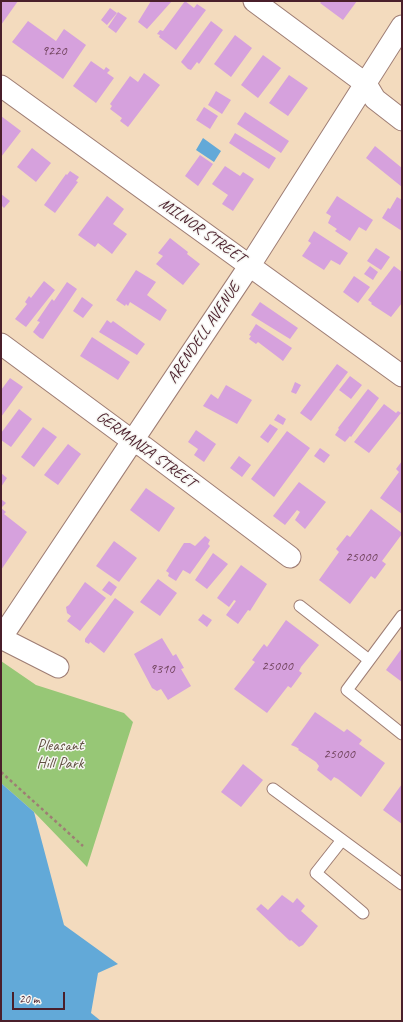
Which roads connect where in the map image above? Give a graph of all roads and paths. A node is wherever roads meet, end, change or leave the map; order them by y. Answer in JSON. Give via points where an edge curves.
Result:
{"nodes":[{"id":1,"x":254,"y":1,"type":"edge"},
{"id":2,"x":402,"y":26,"type":"edge"},
{"id":3,"x":366,"y":84,"type":"junction"},
{"id":4,"x":1,"y":86,"type":"edge"},
{"id":5,"x":402,"y":120,"type":"edge"},
{"id":6,"x":250,"y":265,"type":"junction"},
{"id":7,"x":1,"y":344,"type":"edge"},
{"id":8,"x":402,"y":376,"type":"edge"},
{"id":9,"x":132,"y":440,"type":"junction"},
{"id":10,"x":290,"y":557,"type":"dead end"},
{"id":11,"x":300,"y":606,"type":"dead end"},
{"id":12,"x":402,"y":616,"type":"edge"},
{"id":13,"x":1,"y":638,"type":"edge"},
{"id":14,"x":369,"y":660,"type":"junction"},
{"id":15,"x":58,"y":667,"type":"dead end"},
{"id":16,"x":402,"y":734,"type":"edge"},
{"id":17,"x":1,"y":772,"type":"edge"},
{"id":18,"x":273,"y":789,"type":"dead end"},
{"id":19,"x":342,"y":840,"type":"junction"},
{"id":20,"x":83,"y":846,"type":"dead end"},
{"id":21,"x":402,"y":884,"type":"edge"},
{"id":22,"x":363,"y":913,"type":"dead end"}],
"edges":[{"from":1,"to":3,"type":"street"},
{"from":2,"to":3,"type":"street","name":"ARENDELL AVENUE"},
{"from":3,"to":5,"type":"street","via":[[375,99]]},
{"from":3,"to":6,"type":"street","name":"ARENDELL AVENUE"},
{"from":4,"to":6,"type":"street","name":"MILNOR STREET"},
{"from":6,"to":8,"type":"street","name":"MILNOR STREET"},
{"from":6,"to":9,"type":"street","name":"ARENDELL AVENUE"},
{"from":7,"to":9,"type":"street","name":"GERMANIA STREET"},
{"from":9,"to":10,"type":"street","name":"GERMANIA STREET"},
{"from":9,"to":13,"type":"street","name":"ARENDELL AVENUE"},
{"from":11,"to":14,"type":"lane"},
{"from":12,"to":14,"type":"lane"},
{"from":13,"to":15,"type":"street"},
{"from":14,"to":16,"type":"lane","via":[[347,690]]},
{"from":17,"to":20,"type":"path"},
{"from":18,"to":19,"type":"lane"},
{"from":19,"to":21,"type":"lane"},
{"from":19,"to":22,"type":"lane","via":[[316,873]]}]}
